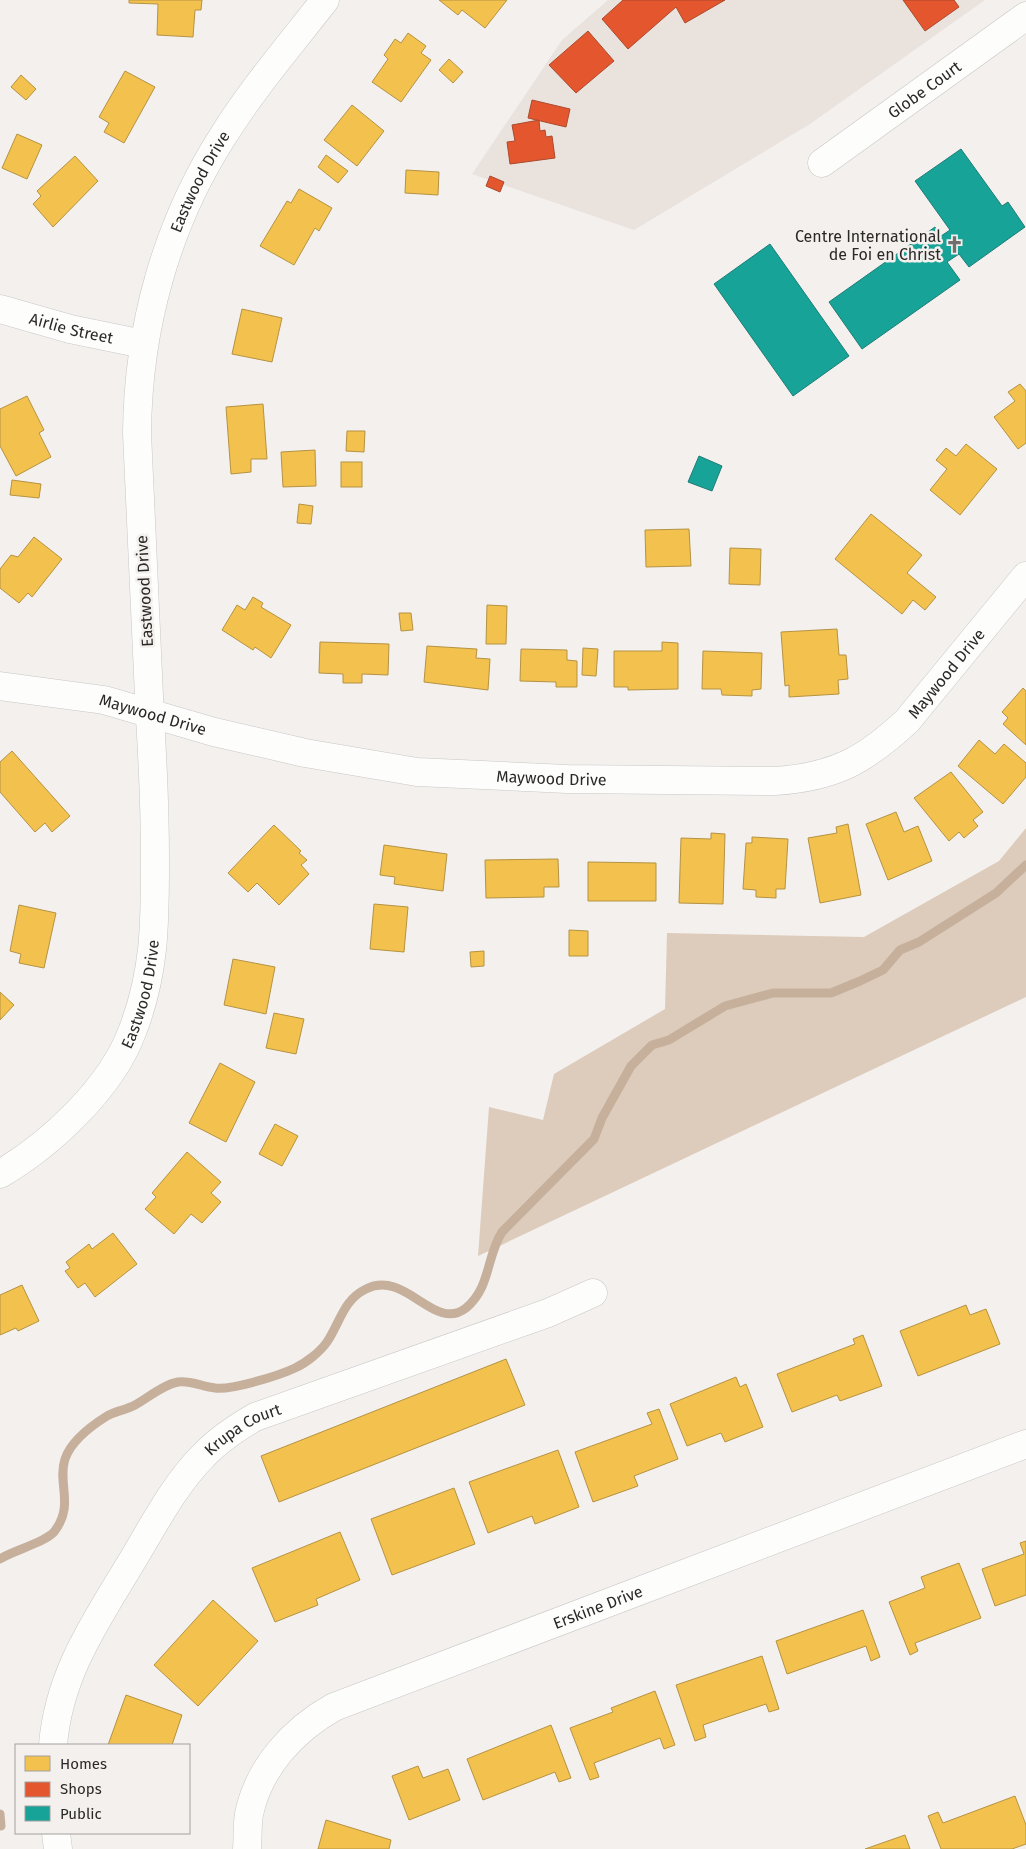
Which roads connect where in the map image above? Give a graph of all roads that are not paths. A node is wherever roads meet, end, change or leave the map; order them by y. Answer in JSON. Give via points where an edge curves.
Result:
{"nodes":[{"id":1,"x":325,"y":0,"type":"edge"},
{"id":2,"x":1026,"y":16,"type":"edge"},
{"id":3,"x":822,"y":163,"type":"dead end"},
{"id":4,"x":0,"y":309,"type":"edge"},
{"id":5,"x":143,"y":344,"type":"junction"},
{"id":6,"x":1026,"y":576,"type":"edge"},
{"id":7,"x":0,"y":686,"type":"edge"},
{"id":8,"x":150,"y":714,"type":"junction"},
{"id":9,"x":0,"y":1174,"type":"edge"},
{"id":10,"x":594,"y":1293,"type":"dead end"},
{"id":11,"x":1026,"y":1444,"type":"edge"},
{"id":12,"x":53,"y":1744,"type":"edge"},
{"id":13,"x":56,"y":1834,"type":"edge"},
{"id":14,"x":58,"y":1849,"type":"edge"},
{"id":15,"x":247,"y":1849,"type":"edge"}],
"edges":[{"from":1,"to":5,"type":"street","name":"Eastwood Drive","via":[[254,91],[203,170],[169,242]]},
{"from":2,"to":3,"type":"street","name":"Globe Court"},
{"from":4,"to":5,"type":"street","name":"Airlie Street","via":[[70,329]]},
{"from":5,"to":8,"type":"street","name":"Eastwood Drive","via":[[137,388],[137,433]]},
{"from":6,"to":8,"type":"street","name":"Maywood Drive","via":[[896,732],[844,766],[805,779],[567,779],[417,772],[305,753]]},
{"from":7,"to":8,"type":"street","name":"Maywood Drive","via":[[104,700]]},
{"from":8,"to":9,"type":"street","name":"Eastwood Drive","via":[[155,810],[155,933],[150,976],[132,1034],[110,1074],[95,1093],[60,1129]]},
{"from":10,"to":12,"type":"street","name":"Krupa Court","via":[[548,1313],[256,1417],[232,1430],[177,1485],[81,1647],[65,1683]]},
{"from":11,"to":15,"type":"street","name":"Erskine Drive","via":[[334,1707],[312,1720],[276,1755],[250,1814]]},
{"from":13,"to":14,"type":"street"}]}
